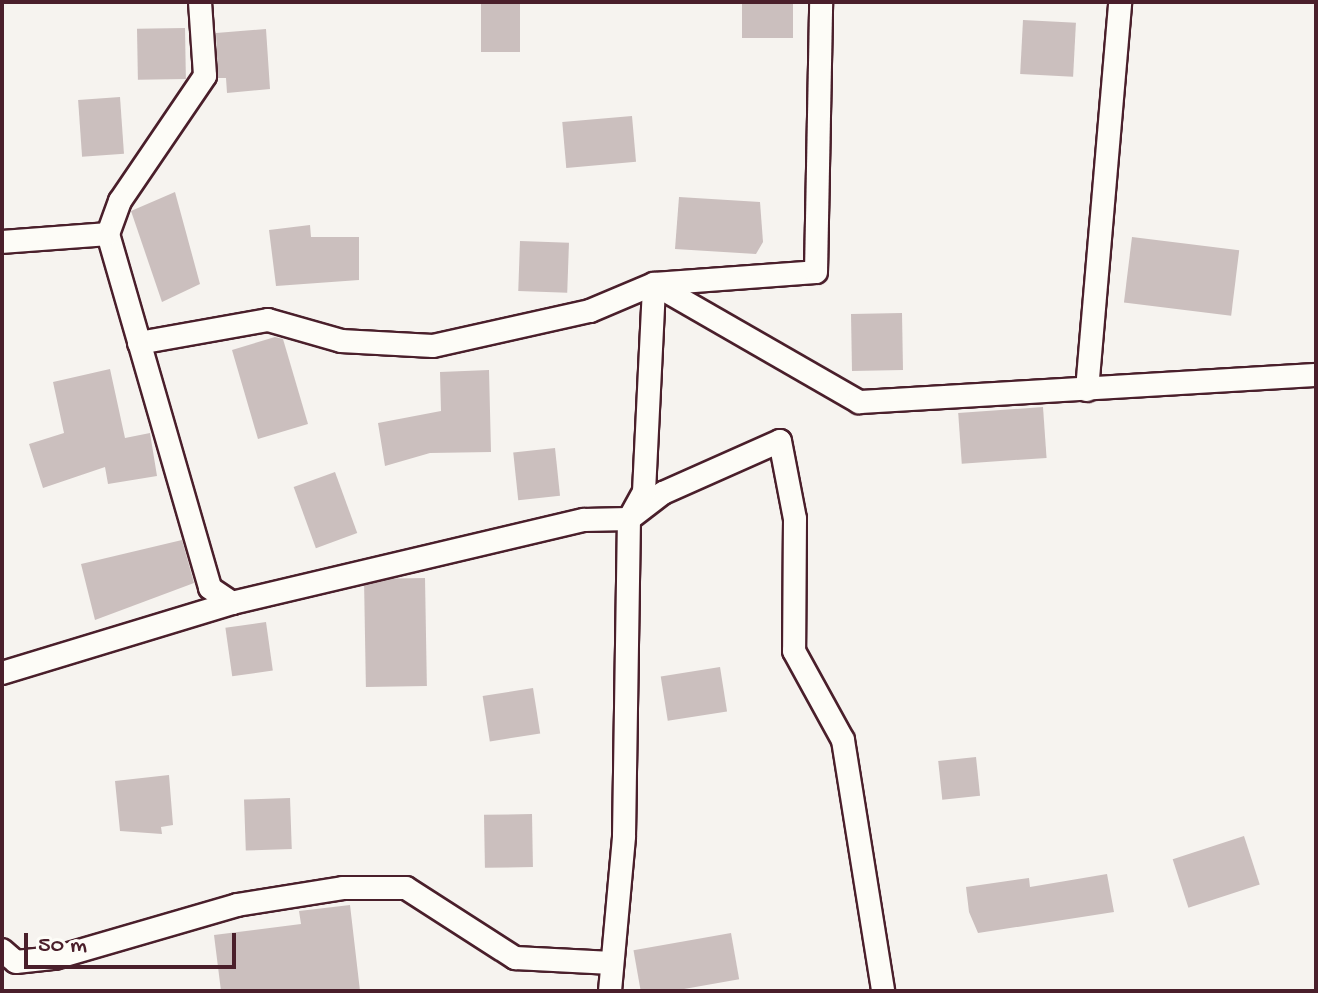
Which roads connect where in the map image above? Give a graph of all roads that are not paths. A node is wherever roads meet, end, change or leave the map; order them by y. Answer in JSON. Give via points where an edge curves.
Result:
{"nodes":[{"id":1,"x":200,"y":2,"type":"edge"},
{"id":2,"x":821,"y":2,"type":"edge"},
{"id":3,"x":1120,"y":2,"type":"edge"},
{"id":4,"x":108,"y":234,"type":"junction"},
{"id":5,"x":2,"y":242,"type":"edge"},
{"id":6,"x":654,"y":284,"type":"junction"},
{"id":7,"x":139,"y":343,"type":"junction"},
{"id":8,"x":1316,"y":375,"type":"edge"},
{"id":9,"x":1087,"y":390,"type":"junction"},
{"id":10,"x":629,"y":519,"type":"junction"},
{"id":11,"x":232,"y":603,"type":"junction"},
{"id":12,"x":2,"y":673,"type":"edge"},
{"id":13,"x":2,"y":950,"type":"edge"},
{"id":14,"x":612,"y":963,"type":"junction"},
{"id":15,"x":610,"y":991,"type":"edge"},
{"id":16,"x":883,"y":991,"type":"edge"}],
"edges":[{"from":1,"to":4,"type":"street","via":[[205,76],[120,201]]},
{"from":2,"to":6,"type":"street","via":[[816,272]]},
{"from":3,"to":9,"type":"street"},
{"from":4,"to":5,"type":"street"},
{"from":4,"to":7,"type":"street"},
{"from":6,"to":7,"type":"street","via":[[590,311],[433,346],[341,341],[268,320]]},
{"from":6,"to":9,"type":"street","via":[[859,402]]},
{"from":6,"to":10,"type":"street","via":[[644,492]]},
{"from":7,"to":11,"type":"street","via":[[210,588]]},
{"from":8,"to":9,"type":"street"},
{"from":10,"to":11,"type":"street","via":[[584,520]]},
{"from":10,"to":14,"type":"street","via":[[624,836]]},
{"from":10,"to":16,"type":"street","via":[[663,493],[780,441],[795,519],[794,651],[843,740]]},
{"from":11,"to":12,"type":"street"},
{"from":13,"to":14,"type":"street","via":[[16,962],[55,958],[237,905],[343,888],[406,888],[515,958]]},
{"from":14,"to":15,"type":"street"}]}
